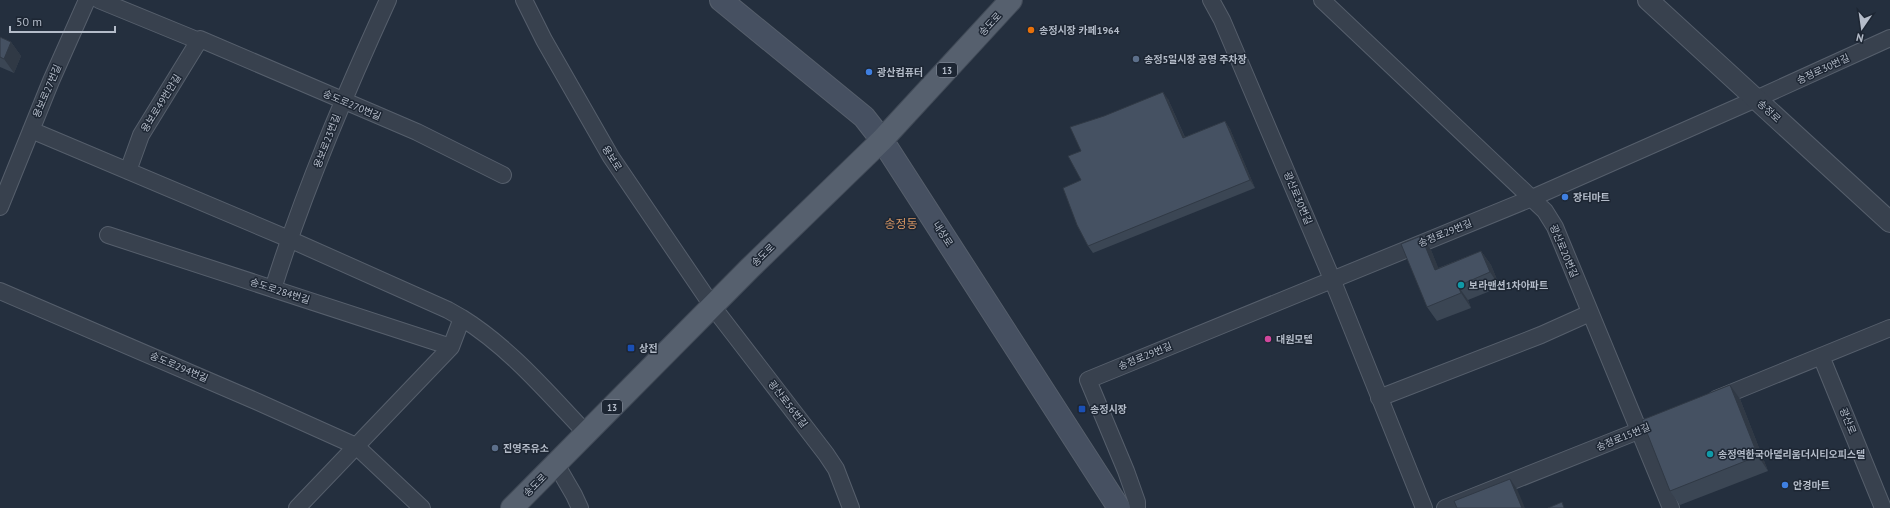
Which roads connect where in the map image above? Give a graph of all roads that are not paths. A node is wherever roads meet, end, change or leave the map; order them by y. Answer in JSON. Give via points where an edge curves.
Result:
{"nodes":[{"id":1,"x":87,"y":0,"type":"edge"},
{"id":2,"x":99,"y":0,"type":"edge"},
{"id":3,"x":388,"y":0,"type":"edge"},
{"id":4,"x":524,"y":0,"type":"edge"},
{"id":5,"x":721,"y":0,"type":"edge"},
{"id":6,"x":1011,"y":0,"type":"edge"},
{"id":7,"x":1211,"y":0,"type":"edge"},
{"id":8,"x":1322,"y":0,"type":"edge"},
{"id":9,"x":1648,"y":0,"type":"edge"},
{"id":10,"x":1890,"y":38,"type":"edge"},
{"id":11,"x":200,"y":40,"type":"junction"},
{"id":12,"x":1756,"y":99,"type":"junction"},
{"id":13,"x":343,"y":101,"type":"junction"},
{"id":14,"x":30,"y":130,"type":"junction"},
{"id":15,"x":882,"y":140,"type":"junction"},
{"id":16,"x":128,"y":171,"type":"junction"},
{"id":17,"x":503,"y":175,"type":"dead end"},
{"id":18,"x":1532,"y":198,"type":"junction"},
{"id":19,"x":0,"y":207,"type":"edge"},
{"id":20,"x":1890,"y":222,"type":"edge"},
{"id":21,"x":108,"y":235,"type":"dead end"},
{"id":22,"x":289,"y":239,"type":"junction"},
{"id":23,"x":1332,"y":280,"type":"junction"},
{"id":24,"x":273,"y":289,"type":"junction"},
{"id":25,"x":0,"y":291,"type":"edge"},
{"id":26,"x":713,"y":307,"type":"junction"},
{"id":27,"x":1590,"y":313,"type":"junction"},
{"id":28,"x":462,"y":318,"type":"junction"},
{"id":29,"x":1890,"y":328,"type":"edge"},
{"id":30,"x":451,"y":347,"type":"junction"},
{"id":31,"x":1821,"y":356,"type":"junction"},
{"id":32,"x":1379,"y":398,"type":"junction"},
{"id":33,"x":1705,"y":403,"type":"edge"},
{"id":34,"x":1661,"y":422,"type":"edge"},
{"id":35,"x":1638,"y":430,"type":"junction"},
{"id":36,"x":586,"y":433,"type":"junction"},
{"id":37,"x":356,"y":446,"type":"junction"},
{"id":38,"x":556,"y":464,"type":"junction"},
{"id":39,"x":296,"y":508,"type":"edge"},
{"id":40,"x":422,"y":508,"type":"edge"},
{"id":41,"x":512,"y":508,"type":"edge"},
{"id":42,"x":580,"y":508,"type":"edge"},
{"id":43,"x":851,"y":508,"type":"edge"},
{"id":44,"x":1119,"y":508,"type":"edge"},
{"id":45,"x":1137,"y":508,"type":"edge"},
{"id":46,"x":1424,"y":508,"type":"edge"},
{"id":47,"x":1445,"y":508,"type":"edge"},
{"id":48,"x":1671,"y":508,"type":"edge"},
{"id":49,"x":1883,"y":508,"type":"edge"}],
"edges":[{"from":1,"to":14,"type":"street","name":"용보로27번길"},
{"from":2,"to":11,"type":"street","name":"송도로270번길"},
{"from":3,"to":13,"type":"street","name":"용보로23번길"},
{"from":4,"to":26,"type":"street","name":"용보로","via":[[611,157]]},
{"from":5,"to":15,"type":"main road","name":"내상로","via":[[864,117]]},
{"from":6,"to":15,"type":"main road","name":"송도로","number":"13"},
{"from":7,"to":23,"type":"street","name":"광산로30번길","via":[[1222,20]]},
{"from":8,"to":18,"type":"street","name":"광산로20번길"},
{"from":9,"to":12,"type":"street","name":"송정로"},
{"from":10,"to":12,"type":"street","name":"송정로30번길"},
{"from":11,"to":13,"type":"street","name":"송도로270번길"},
{"from":11,"to":16,"type":"street","name":"용보로49번안길","via":[[141,135]]},
{"from":12,"to":18,"type":"street","name":"송정로29번길"},
{"from":12,"to":20,"type":"street","name":"송정로"},
{"from":13,"to":17,"type":"street","name":"송도로270번길","via":[[416,132]]},
{"from":13,"to":22,"type":"street","name":"용보로23번길"},
{"from":14,"to":16,"type":"street","name":"용보로27번길"},
{"from":14,"to":19,"type":"street"},
{"from":15,"to":26,"type":"main road","name":"송도로","number":"13"},
{"from":15,"to":44,"type":"main road","name":"내상로"},
{"from":16,"to":22,"type":"street"},
{"from":18,"to":23,"type":"street","name":"송정로29번길"},
{"from":18,"to":27,"type":"street","name":"광산로20번길","via":[[1545,211],[1555,228]]},
{"from":21,"to":24,"type":"street","name":"송도로284번길"},
{"from":22,"to":24,"type":"street","name":"용보로23번길"},
{"from":22,"to":28,"type":"street"},
{"from":23,"to":32,"type":"street","name":"광산로30번길"},
{"from":23,"to":45,"type":"street","name":"송정로29번길","via":[[1088,380],[1126,471]]},
{"from":24,"to":30,"type":"street","name":"송도로284번길"},
{"from":25,"to":37,"type":"street","name":"송도로294번길"},
{"from":26,"to":36,"type":"main road","name":"송도로","number":"13"},
{"from":26,"to":43,"type":"street","name":"광산로56번길","via":[[826,454],[836,469]]},
{"from":27,"to":32,"type":"street","via":[[1541,335]]},
{"from":27,"to":35,"type":"street","name":"광산로20번길"},
{"from":28,"to":30,"type":"street"},
{"from":28,"to":36,"type":"street","via":[[485,333],[518,362]]},
{"from":29,"to":31,"type":"street"},
{"from":30,"to":37,"type":"street"},
{"from":31,"to":33,"type":"street"},
{"from":31,"to":49,"type":"street","name":"광산로"},
{"from":32,"to":46,"type":"street","name":"광산로30번길"},
{"from":34,"to":35,"type":"street","name":"송정로15번길"},
{"from":35,"to":47,"type":"street","name":"송정로15번길"},
{"from":35,"to":48,"type":"street","name":"광산로20번길"},
{"from":36,"to":38,"type":"main road","name":"송도로","number":"13"},
{"from":37,"to":39,"type":"street"},
{"from":37,"to":40,"type":"street","name":"송도로294번길"},
{"from":38,"to":41,"type":"main road","name":"송도로","number":"13"},
{"from":38,"to":42,"type":"street"}]}
